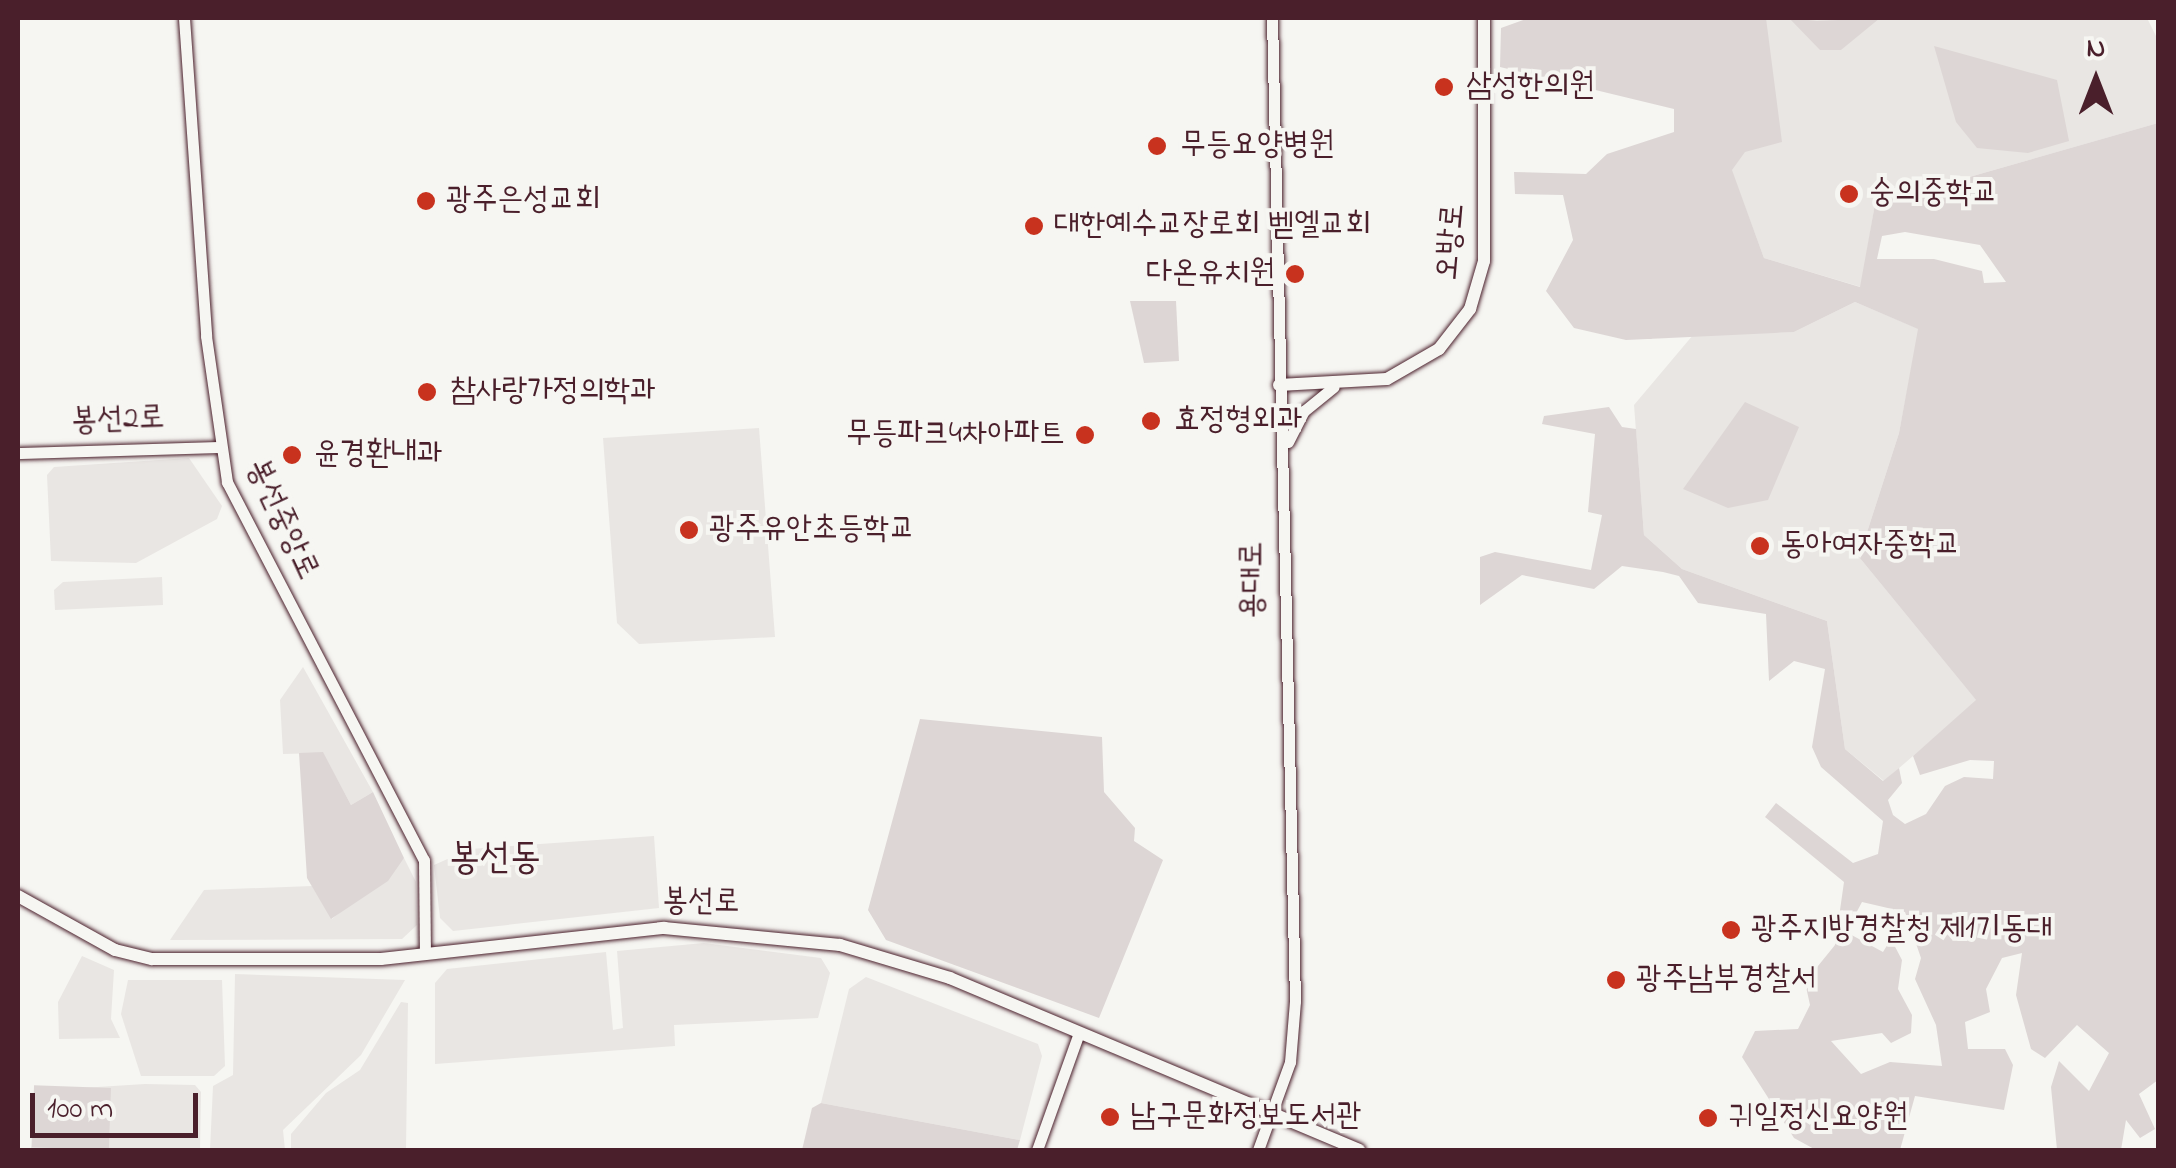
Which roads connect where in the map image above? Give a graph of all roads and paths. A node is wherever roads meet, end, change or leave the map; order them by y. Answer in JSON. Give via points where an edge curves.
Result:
{"nodes":[{"id":1,"x":184,"y":18,"type":"edge"},
{"id":2,"x":1272,"y":18,"type":"edge"},
{"id":3,"x":1484,"y":18,"type":"edge"},
{"id":4,"x":1279,"y":385,"type":"junction"},
{"id":5,"x":1334,"y":388,"type":"junction"},
{"id":6,"x":221,"y":446,"type":"junction"},
{"id":7,"x":1284,"y":450,"type":"junction"},
{"id":8,"x":18,"y":453,"type":"edge"},
{"id":9,"x":18,"y":896,"type":"edge"},
{"id":10,"x":424,"y":953,"type":"junction"},
{"id":11,"x":1079,"y":1032,"type":"junction"},
{"id":12,"x":1275,"y":1113,"type":"junction"},
{"id":13,"x":1263,"y":1147,"type":"edge"},
{"id":14,"x":1037,"y":1150,"type":"edge"},
{"id":15,"x":1358,"y":1150,"type":"edge"}],
"edges":[{"from":1,"to":6,"type":"street","name":"봉선중앙로"},
{"from":2,"to":4,"type":"street","name":"용대로"},
{"from":3,"to":5,"type":"main road","name":"오방로","via":[[1484,262],[1476,296],[1451,338],[1425,360],[1376,383]]},
{"from":4,"to":5,"type":"main road","name":"오방로"},
{"from":4,"to":7,"type":"street","name":"용대로"},
{"from":5,"to":7,"type":"street","via":[[1304,411]]},
{"from":6,"to":8,"type":"street","name":"봉선2로"},
{"from":6,"to":10,"type":"street","name":"봉선중앙로","via":[[235,499],[424,860]]},
{"from":7,"to":12,"type":"street","name":"용대로","via":[[1282,688],[1294,1000],[1290,1062]]},
{"from":9,"to":10,"type":"main road","name":"봉선로","via":[[115,950],[152,959]]},
{"from":10,"to":11,"type":"main road","name":"봉선로","via":[[664,928],[782,934],[939,975]]},
{"from":11,"to":12,"type":"main road","name":"봉선로"},
{"from":11,"to":14,"type":"street"},
{"from":12,"to":13,"type":"street","name":"용대로"},
{"from":12,"to":15,"type":"main road","name":"봉선로"}]}
